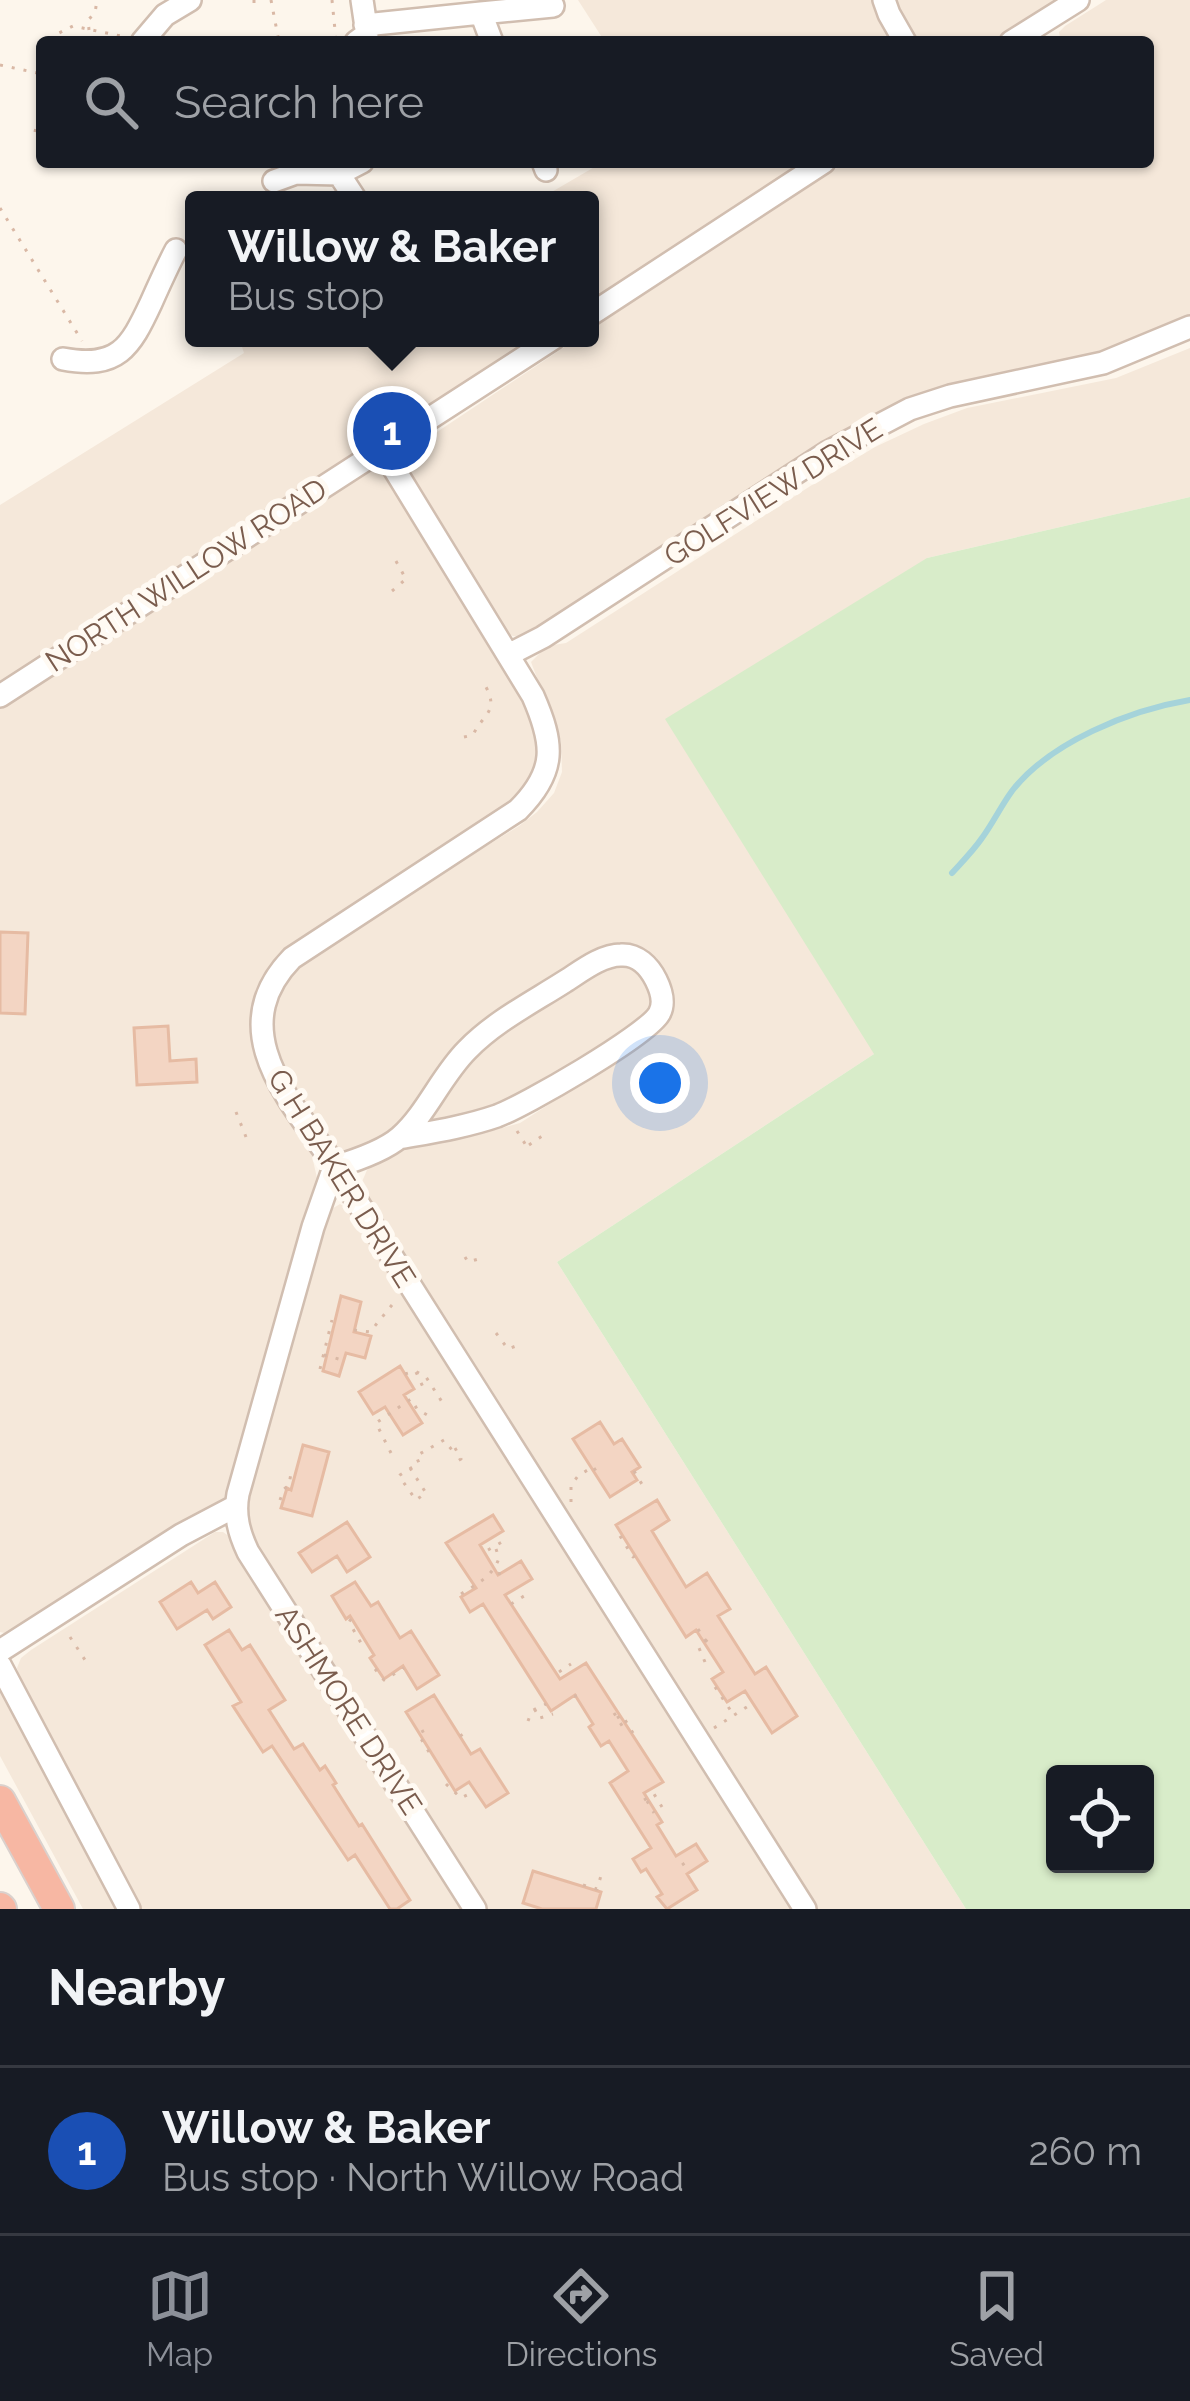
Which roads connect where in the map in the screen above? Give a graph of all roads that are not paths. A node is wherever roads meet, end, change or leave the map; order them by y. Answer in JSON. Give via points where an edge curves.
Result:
{"nodes":[{"id":1,"x":190,"y":0,"type":"edge"},
{"id":2,"x":362,"y":0,"type":"edge"},
{"id":3,"x":884,"y":0,"type":"edge"},
{"id":4,"x":1078,"y":0,"type":"edge"},
{"id":5,"x":553,"y":6,"type":"dead end"},
{"id":6,"x":481,"y":13,"type":"junction"},
{"id":7,"x":361,"y":33,"type":"edge"},
{"id":8,"x":1040,"y":34,"type":"edge"},
{"id":9,"x":147,"y":36,"type":"edge"},
{"id":10,"x":490,"y":36,"type":"edge"},
{"id":11,"x":902,"y":36,"type":"edge"},
{"id":12,"x":350,"y":168,"type":"edge"},
{"id":13,"x":815,"y":168,"type":"edge"},
{"id":14,"x":339,"y":174,"type":"junction"},
{"id":15,"x":274,"y":182,"type":"dead end"},
{"id":16,"x":350,"y":191,"type":"edge"},
{"id":17,"x":176,"y":250,"type":"dead end"},
{"id":18,"x":599,"y":309,"type":"edge"},
{"id":19,"x":1190,"y":327,"type":"edge"},
{"id":20,"x":540,"y":347,"type":"edge"},
{"id":21,"x":68,"y":353,"type":"road end"},
{"id":22,"x":382,"y":449,"type":"junction"},
{"id":23,"x":510,"y":654,"type":"junction"},
{"id":24,"x":0,"y":696,"type":"edge"},
{"id":25,"x":399,"y":1138,"type":"junction"},
{"id":26,"x":334,"y":1167,"type":"junction"},
{"id":27,"x":236,"y":1506,"type":"junction"},
{"id":28,"x":0,"y":1651,"type":"edge"},
{"id":29,"x":0,"y":1665,"type":"edge"},
{"id":30,"x":0,"y":1801,"type":"edge"},
{"id":31,"x":59,"y":1909,"type":"edge"},
{"id":32,"x":130,"y":1909,"type":"edge"},
{"id":33,"x":475,"y":1909,"type":"edge"},
{"id":34,"x":805,"y":1909,"type":"edge"}],
"edges":[{"from":1,"to":9,"type":"street"},
{"from":2,"to":7,"type":"street"},
{"from":3,"to":11,"type":"street"},
{"from":4,"to":8,"type":"street"},
{"from":5,"to":6,"type":"street"},
{"from":6,"to":7,"type":"street"},
{"from":6,"to":10,"type":"street"},
{"from":12,"to":14,"type":"street"},
{"from":13,"to":18,"type":"street"},
{"from":14,"to":15,"type":"street","via":[[296,172]]},
{"from":14,"to":16,"type":"street"},
{"from":17,"to":21,"type":"street","via":[[134,339],[88,364]]},
{"from":19,"to":23,"type":"street","name":"GOLFVIEW DRIVE","via":[[1103,363],[950,396],[874,426]]},
{"from":20,"to":22,"type":"street","name":"NORTH WILLOW ROAD"},
{"from":22,"to":23,"type":"street","name":"G H BAKER DRIVE"},
{"from":22,"to":24,"type":"street","name":"NORTH WILLOW ROAD"},
{"from":23,"to":26,"type":"street","name":"G H BAKER DRIVE","via":[[547,728],[540,784],[502,822],[292,958],[268,989],[260,1022],[270,1064]]},
{"from":25,"to":25,"type":"street","via":[[506,1112],[648,1027],[662,1004],[643,962],[606,958],[490,1030]]},
{"from":25,"to":26,"type":"street"},
{"from":26,"to":27,"type":"street"},
{"from":26,"to":34,"type":"street","name":"G H BAKER DRIVE"},
{"from":27,"to":28,"type":"street"},
{"from":27,"to":33,"type":"street","name":"ASHMORE DRIVE","via":[[248,1552]]},
{"from":29,"to":32,"type":"street"},
{"from":30,"to":31,"type":"highway"}]}
